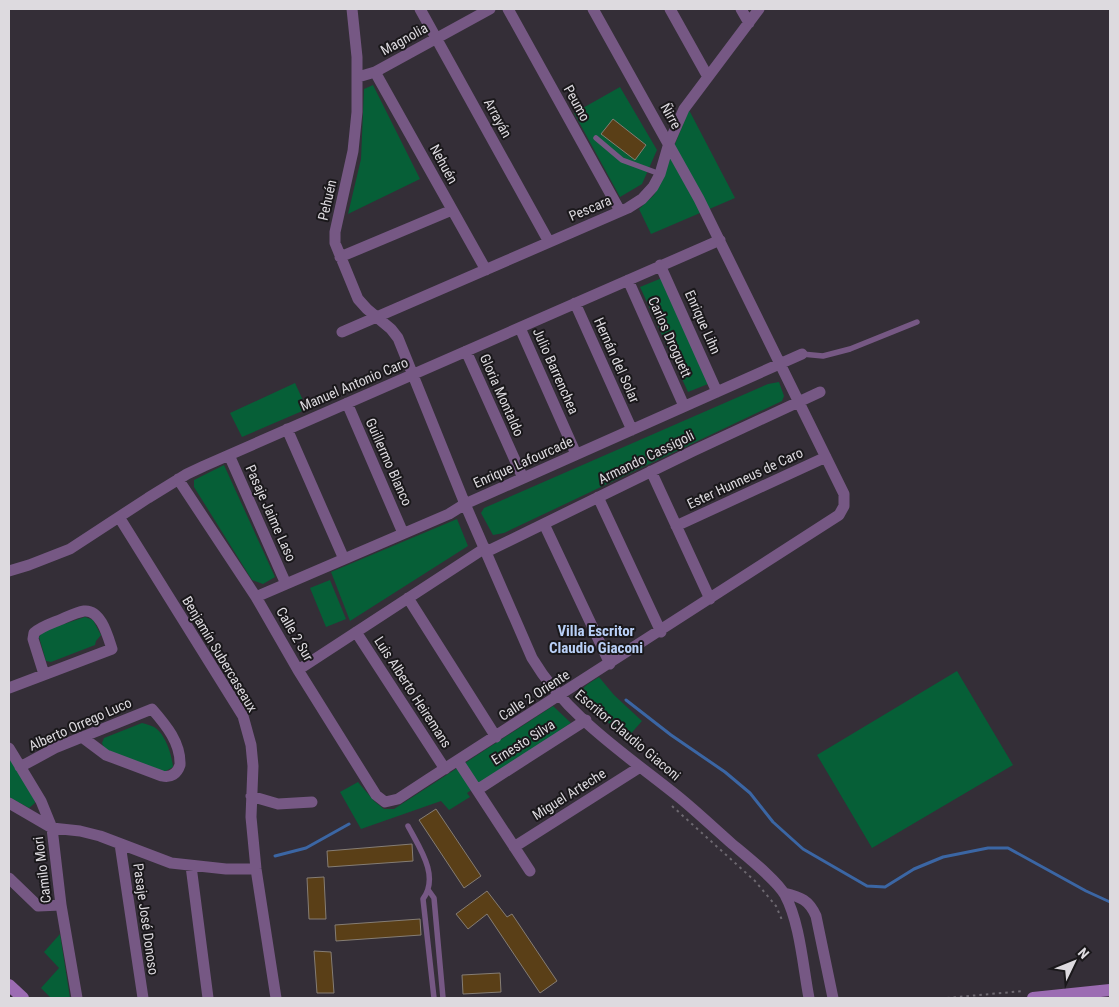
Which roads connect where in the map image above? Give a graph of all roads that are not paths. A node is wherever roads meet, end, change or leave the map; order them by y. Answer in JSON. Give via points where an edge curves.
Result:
{"nodes":[{"id":1,"x":352,"y":9,"type":"edge"},
{"id":2,"x":420,"y":9,"type":"edge"},
{"id":3,"x":490,"y":9,"type":"edge"},
{"id":4,"x":508,"y":9,"type":"edge"},
{"id":5,"x":593,"y":9,"type":"edge"},
{"id":6,"x":670,"y":9,"type":"edge"},
{"id":7,"x":741,"y":9,"type":"edge"},
{"id":8,"x":759,"y":9,"type":"edge"},
{"id":9,"x":749,"y":23,"type":"junction"},
{"id":10,"x":437,"y":38,"type":"junction"},
{"id":11,"x":375,"y":72,"type":"junction"},
{"id":12,"x":708,"y":77,"type":"junction"},
{"id":13,"x":358,"y":78,"type":"junction"},
{"id":14,"x":596,"y":138,"type":"dead end"},
{"id":15,"x":669,"y":143,"type":"junction"},
{"id":16,"x":660,"y":174,"type":"junction"},
{"id":17,"x":452,"y":210,"type":"junction"},
{"id":18,"x":620,"y":211,"type":"junction"},
{"id":19,"x":720,"y":240,"type":"junction"},
{"id":20,"x":549,"y":242,"type":"junction"},
{"id":21,"x":340,"y":257,"type":"junction"},
{"id":22,"x":660,"y":265,"type":"junction"},
{"id":23,"x":486,"y":270,"type":"junction"},
{"id":24,"x":628,"y":280,"type":"junction"},
{"id":25,"x":575,"y":303,"type":"junction"},
{"id":26,"x":378,"y":317,"type":"junction"},
{"id":27,"x":917,"y":322,"type":"dead end"},
{"id":28,"x":520,"y":328,"type":"junction"},
{"id":29,"x":342,"y":332,"type":"dead end"},
{"id":30,"x":466,"y":351,"type":"junction"},
{"id":31,"x":802,"y":354,"type":"joint"},
{"id":32,"x":780,"y":364,"type":"junction"},
{"id":33,"x":413,"y":375,"type":"junction"},
{"id":34,"x":717,"y":392,"type":"junction"},
{"id":35,"x":820,"y":392,"type":"dead end"},
{"id":36,"x":799,"y":402,"type":"junction"},
{"id":37,"x":346,"y":403,"type":"junction"},
{"id":38,"x":684,"y":406,"type":"junction"},
{"id":39,"x":287,"y":429,"type":"junction"},
{"id":40,"x":632,"y":430,"type":"junction"},
{"id":41,"x":576,"y":454,"type":"junction"},
{"id":42,"x":229,"y":455,"type":"junction"},
{"id":43,"x":826,"y":457,"type":"junction"},
{"id":44,"x":651,"y":471,"type":"junction"},
{"id":45,"x":523,"y":478,"type":"junction"},
{"id":46,"x":178,"y":479,"type":"junction"},
{"id":47,"x":598,"y":497,"type":"junction"},
{"id":48,"x":465,"y":504,"type":"junction"},
{"id":49,"x":844,"y":506,"type":"joint"},
{"id":50,"x":118,"y":518,"type":"junction"},
{"id":51,"x":544,"y":524,"type":"junction"},
{"id":52,"x":676,"y":526,"type":"junction"},
{"id":53,"x":403,"y":533,"type":"junction"},
{"id":54,"x":485,"y":550,"type":"junction"},
{"id":55,"x":344,"y":559,"type":"junction"},
{"id":56,"x":9,"y":571,"type":"edge"},
{"id":57,"x":286,"y":584,"type":"junction"},
{"id":58,"x":256,"y":597,"type":"junction"},
{"id":59,"x":408,"y":598,"type":"junction"},
{"id":60,"x":710,"y":599,"type":"junction"},
{"id":61,"x":356,"y":632,"type":"junction"},
{"id":62,"x":660,"y":632,"type":"junction"},
{"id":63,"x":610,"y":664,"type":"junction"},
{"id":64,"x":298,"y":670,"type":"junction"},
{"id":65,"x":44,"y":674,"type":"junction"},
{"id":66,"x":9,"y":688,"type":"edge"},
{"id":67,"x":560,"y":696,"type":"junction"},
{"id":68,"x":586,"y":720,"type":"junction"},
{"id":69,"x":82,"y":737,"type":"junction"},
{"id":70,"x":496,"y":737,"type":"junction"},
{"id":71,"x":9,"y":748,"type":"edge"},
{"id":72,"x":458,"y":760,"type":"junction"},
{"id":73,"x":640,"y":767,"type":"junction"},
{"id":74,"x":20,"y":768,"type":"junction"},
{"id":75,"x":445,"y":769,"type":"junction"},
{"id":76,"x":477,"y":790,"type":"junction"},
{"id":77,"x":250,"y":796,"type":"junction"},
{"id":78,"x":312,"y":802,"type":"dead end"},
{"id":79,"x":386,"y":802,"type":"joint"},
{"id":80,"x":9,"y":803,"type":"edge"},
{"id":81,"x":408,"y":826,"type":"dead end"},
{"id":82,"x":52,"y":828,"type":"junction"},
{"id":83,"x":120,"y":844,"type":"junction"},
{"id":84,"x":514,"y":847,"type":"junction"},
{"id":85,"x":190,"y":866,"type":"junction"},
{"id":86,"x":256,"y":868,"type":"junction"},
{"id":87,"x":530,"y":871,"type":"dead end"},
{"id":88,"x":9,"y":878,"type":"edge"},
{"id":89,"x":429,"y":891,"type":"junction"},
{"id":90,"x":784,"y":893,"type":"junction"},
{"id":91,"x":61,"y":904,"type":"junction"},
{"id":92,"x":438,"y":944,"type":"junction"},
{"id":93,"x":427,"y":945,"type":"junction"},
{"id":94,"x":439,"y":961,"type":"junction"},
{"id":95,"x":429,"y":962,"type":"junction"},
{"id":96,"x":9,"y":985,"type":"edge"},
{"id":97,"x":1110,"y":993,"type":"edge"},
{"id":98,"x":23,"y":998,"type":"edge"},
{"id":99,"x":76,"y":998,"type":"edge"},
{"id":100,"x":143,"y":998,"type":"edge"},
{"id":101,"x":208,"y":998,"type":"edge"},
{"id":102,"x":276,"y":998,"type":"edge"},
{"id":103,"x":434,"y":998,"type":"edge"},
{"id":104,"x":442,"y":998,"type":"edge"},
{"id":105,"x":809,"y":998,"type":"edge"},
{"id":106,"x":833,"y":998,"type":"edge"},
{"id":107,"x":1033,"y":998,"type":"edge"}],
"edges":[{"from":1,"to":13,"type":"street","name":"Pehuén"},
{"from":2,"to":10,"type":"street","name":"Arrayán"},
{"from":3,"to":10,"type":"street","name":"Magnolia"},
{"from":4,"to":18,"type":"street","name":"Peumo"},
{"from":5,"to":15,"type":"street","name":"Ñirre"},
{"from":6,"to":12,"type":"street"},
{"from":7,"to":9,"type":"street"},
{"from":8,"to":9,"type":"street","name":"Pescara"},
{"from":9,"to":12,"type":"street","name":"Pescara"},
{"from":10,"to":11,"type":"street","name":"Magnolia"},
{"from":10,"to":20,"type":"street","name":"Arrayán"},
{"from":11,"to":13,"type":"street","name":"Magnolia"},
{"from":11,"to":17,"type":"street","name":"Nehuén"},
{"from":12,"to":15,"type":"street","name":"Pescara","via":[[684,109]]},
{"from":13,"to":21,"type":"street","name":"Pehuén","via":[[353,151],[335,232]]},
{"from":14,"to":16,"type":"lane","via":[[622,160]]},
{"from":15,"to":16,"type":"street","name":"Pescara"},
{"from":15,"to":19,"type":"street","name":"Ñirre"},
{"from":16,"to":18,"type":"street","name":"Pescara","via":[[642,199]]},
{"from":17,"to":21,"type":"street"},
{"from":17,"to":23,"type":"street","name":"Nehuén"},
{"from":18,"to":20,"type":"street","name":"Pescara"},
{"from":19,"to":22,"type":"street","name":"Manuel Antonio Caro"},
{"from":19,"to":32,"type":"street","name":"Ñirre"},
{"from":20,"to":23,"type":"street","name":"Pescara"},
{"from":21,"to":26,"type":"street","name":"Pehuén","via":[[358,299]]},
{"from":22,"to":24,"type":"street","name":"Manuel Antonio Caro"},
{"from":22,"to":34,"type":"street","name":"Enrique Lihn"},
{"from":23,"to":26,"type":"street","name":"Pescara"},
{"from":24,"to":25,"type":"street","name":"Manuel Antonio Caro"},
{"from":24,"to":38,"type":"street","name":"Carlos Droguett"},
{"from":25,"to":28,"type":"street","name":"Manuel Antonio Caro"},
{"from":25,"to":40,"type":"street","name":"Hernán del Solar"},
{"from":26,"to":29,"type":"street","name":"Pescara"},
{"from":26,"to":33,"type":"street","name":"Pehuén","via":[[398,338]]},
{"from":27,"to":31,"type":"lane","via":[[850,349],[823,356]]},
{"from":28,"to":30,"type":"street","name":"Manuel Antonio Caro"},
{"from":28,"to":41,"type":"street","name":"Julio Barrenchea"},
{"from":30,"to":33,"type":"street","name":"Manuel Antonio Caro"},
{"from":30,"to":45,"type":"street","name":"Gloria Montaldo"},
{"from":31,"to":32,"type":"street","name":"Enrique Lafourcade"},
{"from":32,"to":34,"type":"street","name":"Enrique Lafourcade"},
{"from":32,"to":36,"type":"street","name":"Ñirre"},
{"from":33,"to":37,"type":"street","name":"Manuel Antonio Caro"},
{"from":33,"to":48,"type":"street","name":"Escritor Claudio Giaconi"},
{"from":34,"to":38,"type":"street","name":"Enrique Lafourcade"},
{"from":35,"to":36,"type":"street","name":"Armando Cassigoli"},
{"from":36,"to":43,"type":"street","name":"Ñirre"},
{"from":36,"to":44,"type":"street","name":"Armando Cassigoli"},
{"from":37,"to":39,"type":"street","name":"Manuel Antonio Caro"},
{"from":37,"to":53,"type":"street","name":"Guillermo Blanco"},
{"from":38,"to":40,"type":"street","name":"Enrique Lafourcade"},
{"from":39,"to":42,"type":"street","name":"Manuel Antonio Caro"},
{"from":39,"to":55,"type":"street"},
{"from":40,"to":41,"type":"street","name":"Enrique Lafourcade"},
{"from":41,"to":45,"type":"street","name":"Enrique Lafourcade"},
{"from":42,"to":46,"type":"street","name":"Manuel Antonio Caro"},
{"from":42,"to":57,"type":"street","name":"Pasaje Jaime Laso"},
{"from":43,"to":49,"type":"street","name":"Ñirre","via":[[844,494]]},
{"from":43,"to":52,"type":"street","name":"Ester Hunneus de Caro"},
{"from":44,"to":47,"type":"street","name":"Armando Cassigoli"},
{"from":44,"to":52,"type":"street"},
{"from":45,"to":48,"type":"street","name":"Enrique Lafourcade"},
{"from":46,"to":50,"type":"street","name":"Manuel Antonio Caro"},
{"from":46,"to":58,"type":"street","name":"Calle 2 Sur"},
{"from":47,"to":51,"type":"street","name":"Armando Cassigoli"},
{"from":47,"to":62,"type":"street"},
{"from":48,"to":53,"type":"street","name":"Enrique Lafourcade"},
{"from":48,"to":54,"type":"street","name":"Escritor Claudio Giaconi"},
{"from":49,"to":60,"type":"street","name":"Calle 2 Oriente","via":[[839,516]]},
{"from":50,"to":56,"type":"street","name":"Manuel Antonio Caro","via":[[70,549]]},
{"from":50,"to":77,"type":"street","name":"Benjamín Subercaseaux","via":[[243,716],[253,766]]},
{"from":51,"to":54,"type":"street","name":"Armando Cassigoli"},
{"from":51,"to":63,"type":"street"},
{"from":52,"to":60,"type":"street"},
{"from":53,"to":55,"type":"street","name":"Enrique Lafourcade"},
{"from":54,"to":59,"type":"street","name":"Armando Cassigoli"},
{"from":54,"to":67,"type":"street","name":"Escritor Claudio Giaconi","via":[[532,658]]},
{"from":55,"to":57,"type":"street","name":"Enrique Lafourcade"},
{"from":57,"to":58,"type":"street","name":"Enrique Lafourcade"},
{"from":58,"to":64,"type":"street","name":"Calle 2 Sur"},
{"from":59,"to":61,"type":"street","name":"Armando Cassigoli"},
{"from":59,"to":70,"type":"street"},
{"from":60,"to":62,"type":"street","name":"Calle 2 Oriente"},
{"from":61,"to":64,"type":"street","name":"Armando Cassigoli"},
{"from":61,"to":75,"type":"street","name":"Luis Alberto Heiremans"},
{"from":62,"to":63,"type":"street","name":"Calle 2 Oriente"},
{"from":63,"to":67,"type":"street","name":"Calle 2 Oriente"},
{"from":64,"to":79,"type":"street","name":"Calle 2 Sur","via":[[376,795]]},
{"from":65,"to":65,"type":"street","via":[[33,636],[41,628],[79,612],[88,611],[95,615],[112,649]]},
{"from":65,"to":66,"type":"street"},
{"from":67,"to":68,"type":"street","name":"Escritor Claudio Giaconi"},
{"from":67,"to":70,"type":"street","name":"Calle 2 Oriente"},
{"from":68,"to":73,"type":"street","name":"Escritor Claudio Giaconi"},
{"from":68,"to":76,"type":"street","name":"Ernesto Silva"},
{"from":69,"to":69,"type":"street","name":"Alberto Orrego Luco","via":[[106,755],[162,776],[177,772],[180,765],[178,750],[168,728],[152,709]]},
{"from":69,"to":74,"type":"street","name":"Alberto Orrego Luco"},
{"from":70,"to":72,"type":"street","name":"Calle 2 Oriente"},
{"from":71,"to":74,"type":"street","name":"Camilo Mori"},
{"from":72,"to":75,"type":"street","name":"Calle 2 Oriente"},
{"from":72,"to":76,"type":"street","name":"Luis Alberto Heiremans"},
{"from":73,"to":84,"type":"street","name":"Miguel Arteche"},
{"from":73,"to":90,"type":"street","name":"Escritor Claudio Giaconi","via":[[760,868]]},
{"from":74,"to":82,"type":"street","name":"Camilo Mori","via":[[41,801]]},
{"from":75,"to":79,"type":"street","name":"Calle 2 Oriente","via":[[398,799]]},
{"from":76,"to":84,"type":"street","name":"Luis Alberto Heiremans"},
{"from":77,"to":78,"type":"street","via":[[278,804]]},
{"from":77,"to":86,"type":"street","name":"Benjamín Subercaseaux"},
{"from":80,"to":82,"type":"street"},
{"from":81,"to":89,"type":"lane","via":[[428,864]]},
{"from":82,"to":83,"type":"street","via":[[80,831]]},
{"from":82,"to":91,"type":"street","name":"Camilo Mori"},
{"from":83,"to":85,"type":"street","via":[[171,864]]},
{"from":83,"to":100,"type":"street","name":"Pasaje José Donoso"},
{"from":84,"to":87,"type":"street","name":"Luis Alberto Heiremans"},
{"from":85,"to":86,"type":"street"},
{"from":85,"to":101,"type":"street"},
{"from":86,"to":102,"type":"street","name":"Benjamín Subercaseaux"},
{"from":88,"to":91,"type":"street","via":[[38,906]]},
{"from":89,"to":92,"type":"lane","via":[[434,898]]},
{"from":89,"to":93,"type":"lane","via":[[423,899]]},
{"from":90,"to":105,"type":"street","name":"Escritor Claudio Giaconi","via":[[792,911]]},
{"from":90,"to":106,"type":"street","name":"Escritor Claudio Giaconi","via":[[812,906]]},
{"from":91,"to":99,"type":"street","name":"Camilo Mori"},
{"from":92,"to":93,"type":"lane"},
{"from":92,"to":94,"type":"lane"},
{"from":93,"to":95,"type":"lane"},
{"from":94,"to":95,"type":"lane"},
{"from":94,"to":104,"type":"lane"},
{"from":95,"to":103,"type":"lane"},
{"from":96,"to":98,"type":"main road"},
{"from":97,"to":107,"type":"main road"}]}
